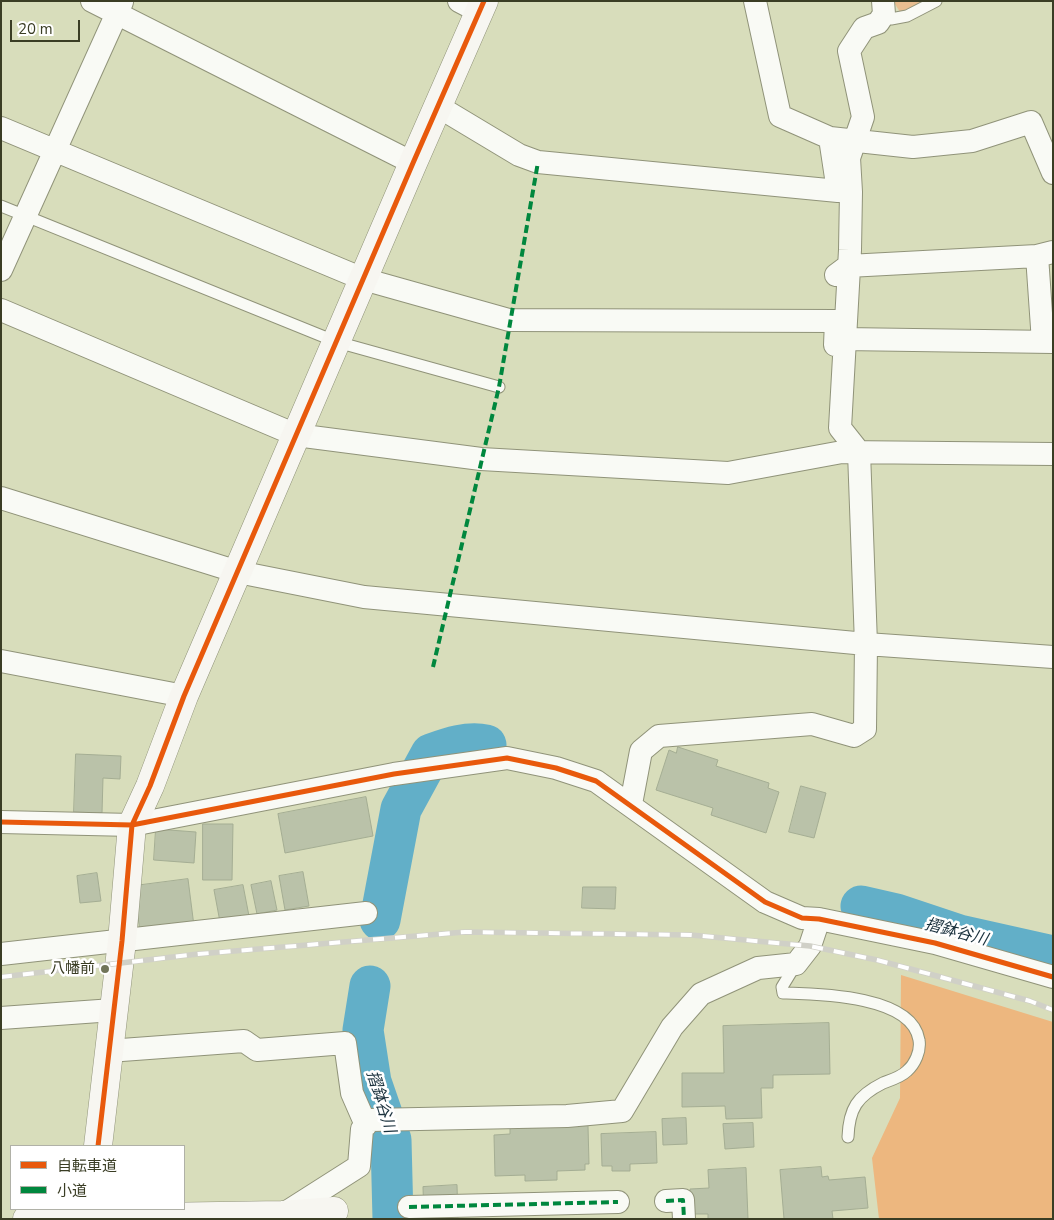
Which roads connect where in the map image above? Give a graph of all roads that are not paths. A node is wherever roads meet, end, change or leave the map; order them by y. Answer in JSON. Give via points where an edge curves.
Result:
{"nodes":[{"id":1,"x":92,"y":1,"type":"edge"},
{"id":2,"x":755,"y":1,"type":"edge"},
{"id":3,"x":936,"y":1,"type":"edge"},
{"id":4,"x":474,"y":5,"type":"edge"},
{"id":5,"x":120,"y":8,"type":"edge"},
{"id":6,"x":884,"y":8,"type":"edge"},
{"id":7,"x":439,"y":107,"type":"junction"},
{"id":8,"x":1,"y":128,"type":"edge"},
{"id":9,"x":830,"y":138,"type":"junction"},
{"id":10,"x":854,"y":141,"type":"junction"},
{"id":11,"x":56,"y":151,"type":"junction"},
{"id":12,"x":412,"y":163,"type":"junction"},
{"id":13,"x":1053,"y":173,"type":"edge"},
{"id":14,"x":1,"y":206,"type":"edge"},
{"id":15,"x":26,"y":216,"type":"junction"},
{"id":16,"x":1045,"y":254,"type":"edge"},
{"id":17,"x":848,"y":266,"type":"junction"},
{"id":18,"x":1,"y":270,"type":"edge"},
{"id":19,"x":362,"y":279,"type":"junction"},
{"id":20,"x":1,"y":310,"type":"edge"},
{"id":21,"x":840,"y":330,"type":"junction"},
{"id":22,"x":337,"y":342,"type":"junction"},
{"id":23,"x":1048,"y":342,"type":"edge"},
{"id":24,"x":499,"y":387,"type":"dead end"},
{"id":25,"x":296,"y":435,"type":"junction"},
{"id":26,"x":860,"y":452,"type":"junction"},
{"id":27,"x":1053,"y":454,"type":"edge"},
{"id":28,"x":1,"y":498,"type":"edge"},
{"id":29,"x":238,"y":572,"type":"junction"},
{"id":30,"x":866,"y":644,"type":"junction"},
{"id":31,"x":1053,"y":657,"type":"edge"},
{"id":32,"x":1,"y":662,"type":"edge"},
{"id":33,"x":184,"y":696,"type":"junction"},
{"id":34,"x":631,"y":804,"type":"junction"},
{"id":35,"x":1,"y":822,"type":"edge"},
{"id":36,"x":132,"y":825,"type":"junction"},
{"id":37,"x":366,"y":913,"type":"dead end"},
{"id":38,"x":819,"y":919,"type":"junction"},
{"id":39,"x":122,"y":941,"type":"junction"},
{"id":40,"x":1,"y":954,"type":"edge"},
{"id":41,"x":796,"y":964,"type":"junction"},
{"id":42,"x":1053,"y":977,"type":"edge"},
{"id":43,"x":113,"y":1010,"type":"junction"},
{"id":44,"x":1,"y":1018,"type":"edge"},
{"id":45,"x":108,"y":1051,"type":"junction"},
{"id":46,"x":375,"y":1122,"type":"junction"},
{"id":47,"x":848,"y":1137,"type":"dead end"},
{"id":48,"x":98,"y":1145,"type":"edge"},
{"id":49,"x":666,"y":1201,"type":"dead end"},
{"id":50,"x":618,"y":1202,"type":"dead end"},
{"id":51,"x":409,"y":1207,"type":"dead end"},
{"id":52,"x":334,"y":1211,"type":"dead end"},
{"id":53,"x":90,"y":1215,"type":"edge"},
{"id":54,"x":284,"y":1217,"type":"edge"},
{"id":55,"x":27,"y":1219,"type":"edge"},
{"id":56,"x":684,"y":1219,"type":"edge"}],
"edges":[{"from":1,"to":5,"type":"street"},
{"from":2,"to":9,"type":"street","via":[[780,116]]},
{"from":3,"to":6,"type":"lane","via":[[907,16],[891,19]]},
{"from":4,"to":7,"type":"street"},
{"from":5,"to":11,"type":"street"},
{"from":5,"to":12,"type":"street"},
{"from":6,"to":10,"type":"street","via":[[878,23],[864,28],[849,50],[864,118]]},
{"from":7,"to":9,"type":"street","via":[[520,155],[538,162],[838,191]]},
{"from":7,"to":12,"type":"street"},
{"from":8,"to":11,"type":"street"},
{"from":9,"to":10,"type":"street"},
{"from":10,"to":13,"type":"street","via":[[913,147],[942,146],[972,141],[1031,122]]},
{"from":10,"to":17,"type":"street","via":[[848,158],[851,192]]},
{"from":11,"to":15,"type":"street"},
{"from":11,"to":19,"type":"street"},
{"from":12,"to":19,"type":"street"},
{"from":14,"to":15,"type":"lane"},
{"from":15,"to":18,"type":"street"},
{"from":15,"to":22,"type":"lane"},
{"from":16,"to":17,"type":"street"},
{"from":16,"to":23,"type":"street"},
{"from":17,"to":21,"type":"street"},
{"from":19,"to":21,"type":"street","via":[[509,320]]},
{"from":19,"to":22,"type":"street"},
{"from":20,"to":25,"type":"street"},
{"from":21,"to":23,"type":"street"},
{"from":21,"to":26,"type":"street","via":[[843,370],[840,428]]},
{"from":22,"to":24,"type":"lane"},
{"from":22,"to":25,"type":"street"},
{"from":25,"to":26,"type":"street","via":[[481,459],[728,473],[842,452]]},
{"from":25,"to":29,"type":"street"},
{"from":26,"to":27,"type":"street"},
{"from":26,"to":30,"type":"street"},
{"from":28,"to":29,"type":"street"},
{"from":29,"to":30,"type":"street","via":[[364,597]]},
{"from":29,"to":33,"type":"street"},
{"from":30,"to":31,"type":"street"},
{"from":30,"to":34,"type":"street","via":[[865,729],[854,736],[812,724],[659,736],[641,751]]},
{"from":32,"to":33,"type":"street"},
{"from":33,"to":36,"type":"street"},
{"from":34,"to":36,"type":"street","via":[[596,781],[556,768],[507,758],[405,773]]},
{"from":34,"to":38,"type":"street","via":[[765,902],[802,918]]},
{"from":35,"to":36,"type":"street"},
{"from":36,"to":39,"type":"street"},
{"from":37,"to":39,"type":"street"},
{"from":38,"to":41,"type":"street","via":[[810,946]]},
{"from":38,"to":42,"type":"street","via":[[935,944]]},
{"from":39,"to":40,"type":"street"},
{"from":39,"to":43,"type":"street"},
{"from":41,"to":46,"type":"street","via":[[758,968],[701,994],[672,1027],[622,1111],[566,1116]]},
{"from":41,"to":47,"type":"lane","via":[[782,987],[783,994],[849,997],[890,1010],[912,1023],[918,1032],[920,1043],[912,1065],[856,1104],[850,1114]]},
{"from":43,"to":44,"type":"street"},
{"from":43,"to":45,"type":"street"},
{"from":45,"to":46,"type":"street","via":[[244,1041],[257,1050],[345,1043],[352,1094]]},
{"from":45,"to":48,"type":"street"},
{"from":46,"to":54,"type":"street","via":[[362,1129],[359,1166]]},
{"from":49,"to":56,"type":"street","via":[[683,1200]]},
{"from":50,"to":51,"type":"street"},
{"from":52,"to":54,"type":"street"},
{"from":53,"to":54,"type":"street"},
{"from":53,"to":55,"type":"street"}]}
